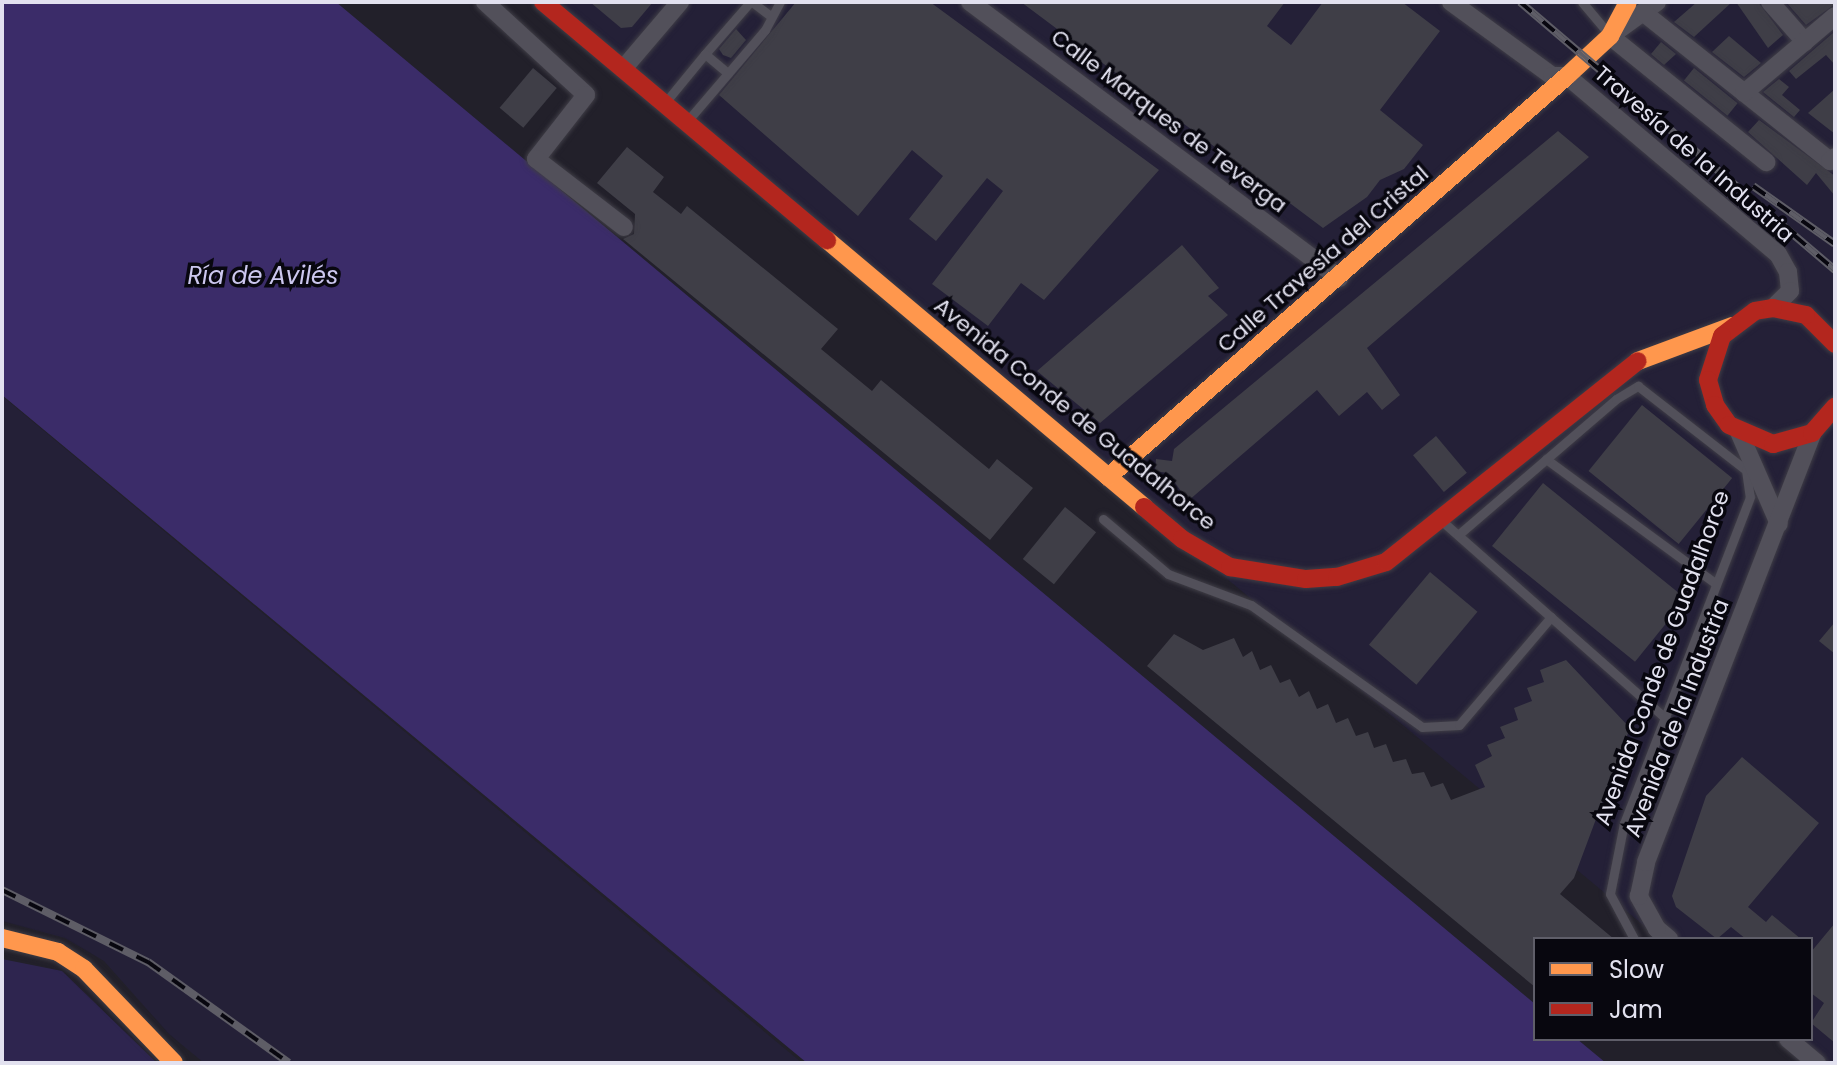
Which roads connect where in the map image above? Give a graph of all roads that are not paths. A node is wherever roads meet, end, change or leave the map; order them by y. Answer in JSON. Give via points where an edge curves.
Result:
{"nodes":[{"id":1,"x":485,"y":2,"type":"edge"},
{"id":2,"x":543,"y":2,"type":"edge"},
{"id":3,"x":680,"y":2,"type":"edge"},
{"id":4,"x":751,"y":2,"type":"edge"},
{"id":5,"x":780,"y":2,"type":"edge"},
{"id":6,"x":970,"y":2,"type":"edge"},
{"id":7,"x":1451,"y":2,"type":"edge"},
{"id":8,"x":1582,"y":2,"type":"edge"},
{"id":9,"x":1628,"y":2,"type":"edge"},
{"id":10,"x":1770,"y":2,"type":"edge"},
{"id":11,"x":1651,"y":8,"type":"edge"},
{"id":12,"x":769,"y":15,"type":"junction"},
{"id":13,"x":1835,"y":16,"type":"edge"},
{"id":14,"x":1610,"y":36,"type":"junction"},
{"id":15,"x":1805,"y":42,"type":"junction"},
{"id":16,"x":705,"y":54,"type":"junction"},
{"id":17,"x":623,"y":69,"type":"junction"},
{"id":18,"x":728,"y":73,"type":"junction"},
{"id":19,"x":1567,"y":76,"type":"junction"},
{"id":20,"x":1744,"y":93,"type":"junction"},
{"id":21,"x":664,"y":103,"type":"junction"},
{"id":22,"x":686,"y":122,"type":"junction"},
{"id":23,"x":1832,"y":159,"type":"edge"},
{"id":24,"x":1766,"y":162,"type":"dead end"},
{"id":25,"x":624,"y":227,"type":"dead end"},
{"id":26,"x":1339,"y":278,"type":"junction"},
{"id":27,"x":1773,"y":308,"type":"junction"},
{"id":28,"x":1732,"y":326,"type":"junction"},
{"id":29,"x":1834,"y":340,"type":"edge"},
{"id":30,"x":1658,"y":352,"type":"junction"},
{"id":31,"x":1711,"y":391,"type":"junction"},
{"id":32,"x":1834,"y":411,"type":"edge"},
{"id":33,"x":1739,"y":432,"type":"junction"},
{"id":34,"x":1812,"y":433,"type":"junction"},
{"id":35,"x":1546,"y":459,"type":"junction"},
{"id":36,"x":1108,"y":477,"type":"junction"},
{"id":37,"x":1103,"y":519,"type":"dead end"},
{"id":38,"x":1440,"y":520,"type":"junction"},
{"id":39,"x":1779,"y":524,"type":"junction"},
{"id":40,"x":1458,"y":535,"type":"junction"},
{"id":41,"x":1715,"y":583,"type":"junction"},
{"id":42,"x":1551,"y":617,"type":"junction"},
{"id":43,"x":1664,"y":717,"type":"junction"},
{"id":44,"x":1663,"y":934,"type":"edge"},
{"id":45,"x":1633,"y":937,"type":"edge"},
{"id":46,"x":2,"y":938,"type":"edge"},
{"id":47,"x":1790,"y":1041,"type":"edge"},
{"id":48,"x":174,"y":1063,"type":"edge"},
{"id":49,"x":1817,"y":1063,"type":"edge"}],
"edges":[{"from":1,"to":25,"type":"street","via":[[586,95],[536,159]]},
{"from":2,"to":17,"type":"main road","name":"Avenida Conde de Guadalhorce"},
{"from":3,"to":17,"type":"street"},
{"from":4,"to":12,"type":"lane"},
{"from":4,"to":16,"type":"lane"},
{"from":5,"to":12,"type":"lane"},
{"from":6,"to":26,"type":"street","name":"Calle Marques de Teverga"},
{"from":7,"to":19,"type":"street","name":"Travesía de la Industria","via":[[1552,76]]},
{"from":8,"to":14,"type":"lane"},
{"from":9,"to":14,"type":"main road","name":"Calle Travesía del Cristal"},
{"from":10,"to":15,"type":"street"},
{"from":11,"to":14,"type":"street"},
{"from":11,"to":20,"type":"street"},
{"from":12,"to":18,"type":"lane","via":[[765,30]]},
{"from":13,"to":15,"type":"street"},
{"from":14,"to":19,"type":"main road","name":"Calle Travesía del Cristal"},
{"from":14,"to":24,"type":"street"},
{"from":15,"to":20,"type":"street"},
{"from":16,"to":18,"type":"lane"},
{"from":16,"to":21,"type":"lane"},
{"from":17,"to":21,"type":"main road","name":"Avenida Conde de Guadalhorce"},
{"from":18,"to":22,"type":"lane"},
{"from":19,"to":26,"type":"main road","name":"Calle Travesía del Cristal"},
{"from":19,"to":27,"type":"street","name":"Travesía de la Industria","via":[[1778,254],[1790,291]]},
{"from":20,"to":23,"type":"street"},
{"from":21,"to":22,"type":"main road","name":"Avenida Conde de Guadalhorce"},
{"from":22,"to":36,"type":"main road","name":"Avenida Conde de Guadalhorce"},
{"from":26,"to":36,"type":"main road","name":"Calle Travesía del Cristal"},
{"from":27,"to":28,"type":"main road"},
{"from":27,"to":29,"type":"main road","via":[[1806,315]]},
{"from":28,"to":30,"type":"main road","name":"Avenida Conde de Guadalhorce"},
{"from":28,"to":31,"type":"main road","via":[[1711,358]]},
{"from":30,"to":31,"type":"main road","via":[[1696,374]]},
{"from":30,"to":38,"type":"main road","name":"Avenida Conde de Guadalhorce","via":[[1617,376]]},
{"from":31,"to":33,"type":"main road","via":[[1715,405]]},
{"from":32,"to":34,"type":"main road"},
{"from":33,"to":34,"type":"main road","via":[[1773,444]]},
{"from":33,"to":39,"type":"street"},
{"from":34,"to":39,"type":"street","name":"Avenida de la Industria"},
{"from":35,"to":40,"type":"lane","name":"Avenida Conde de Guadalhorce"},
{"from":35,"to":41,"type":"lane"},
{"from":35,"to":41,"type":"lane","name":"Avenida Conde de Guadalhorce","via":[[1638,386],[1746,470],[1750,497]]},
{"from":36,"to":38,"type":"main road","name":"Avenida Conde de Guadalhorce","via":[[1182,539],[1230,567],[1272,576],[1337,577],[1386,562]]},
{"from":37,"to":42,"type":"lane","via":[[1168,574],[1251,605],[1422,727],[1459,725]]},
{"from":38,"to":40,"type":"lane"},
{"from":39,"to":44,"type":"street","name":"Avenida de la Industria","via":[[1646,862],[1639,896]]},
{"from":40,"to":42,"type":"lane"},
{"from":41,"to":43,"type":"lane","name":"Avenida Conde de Guadalhorce"},
{"from":42,"to":43,"type":"lane"},
{"from":43,"to":45,"type":"lane","name":"Avenida Conde de Guadalhorce","via":[[1624,823],[1610,894]]},
{"from":46,"to":48,"type":"main road","via":[[58,952],[84,969]]},
{"from":47,"to":49,"type":"street"}]}
